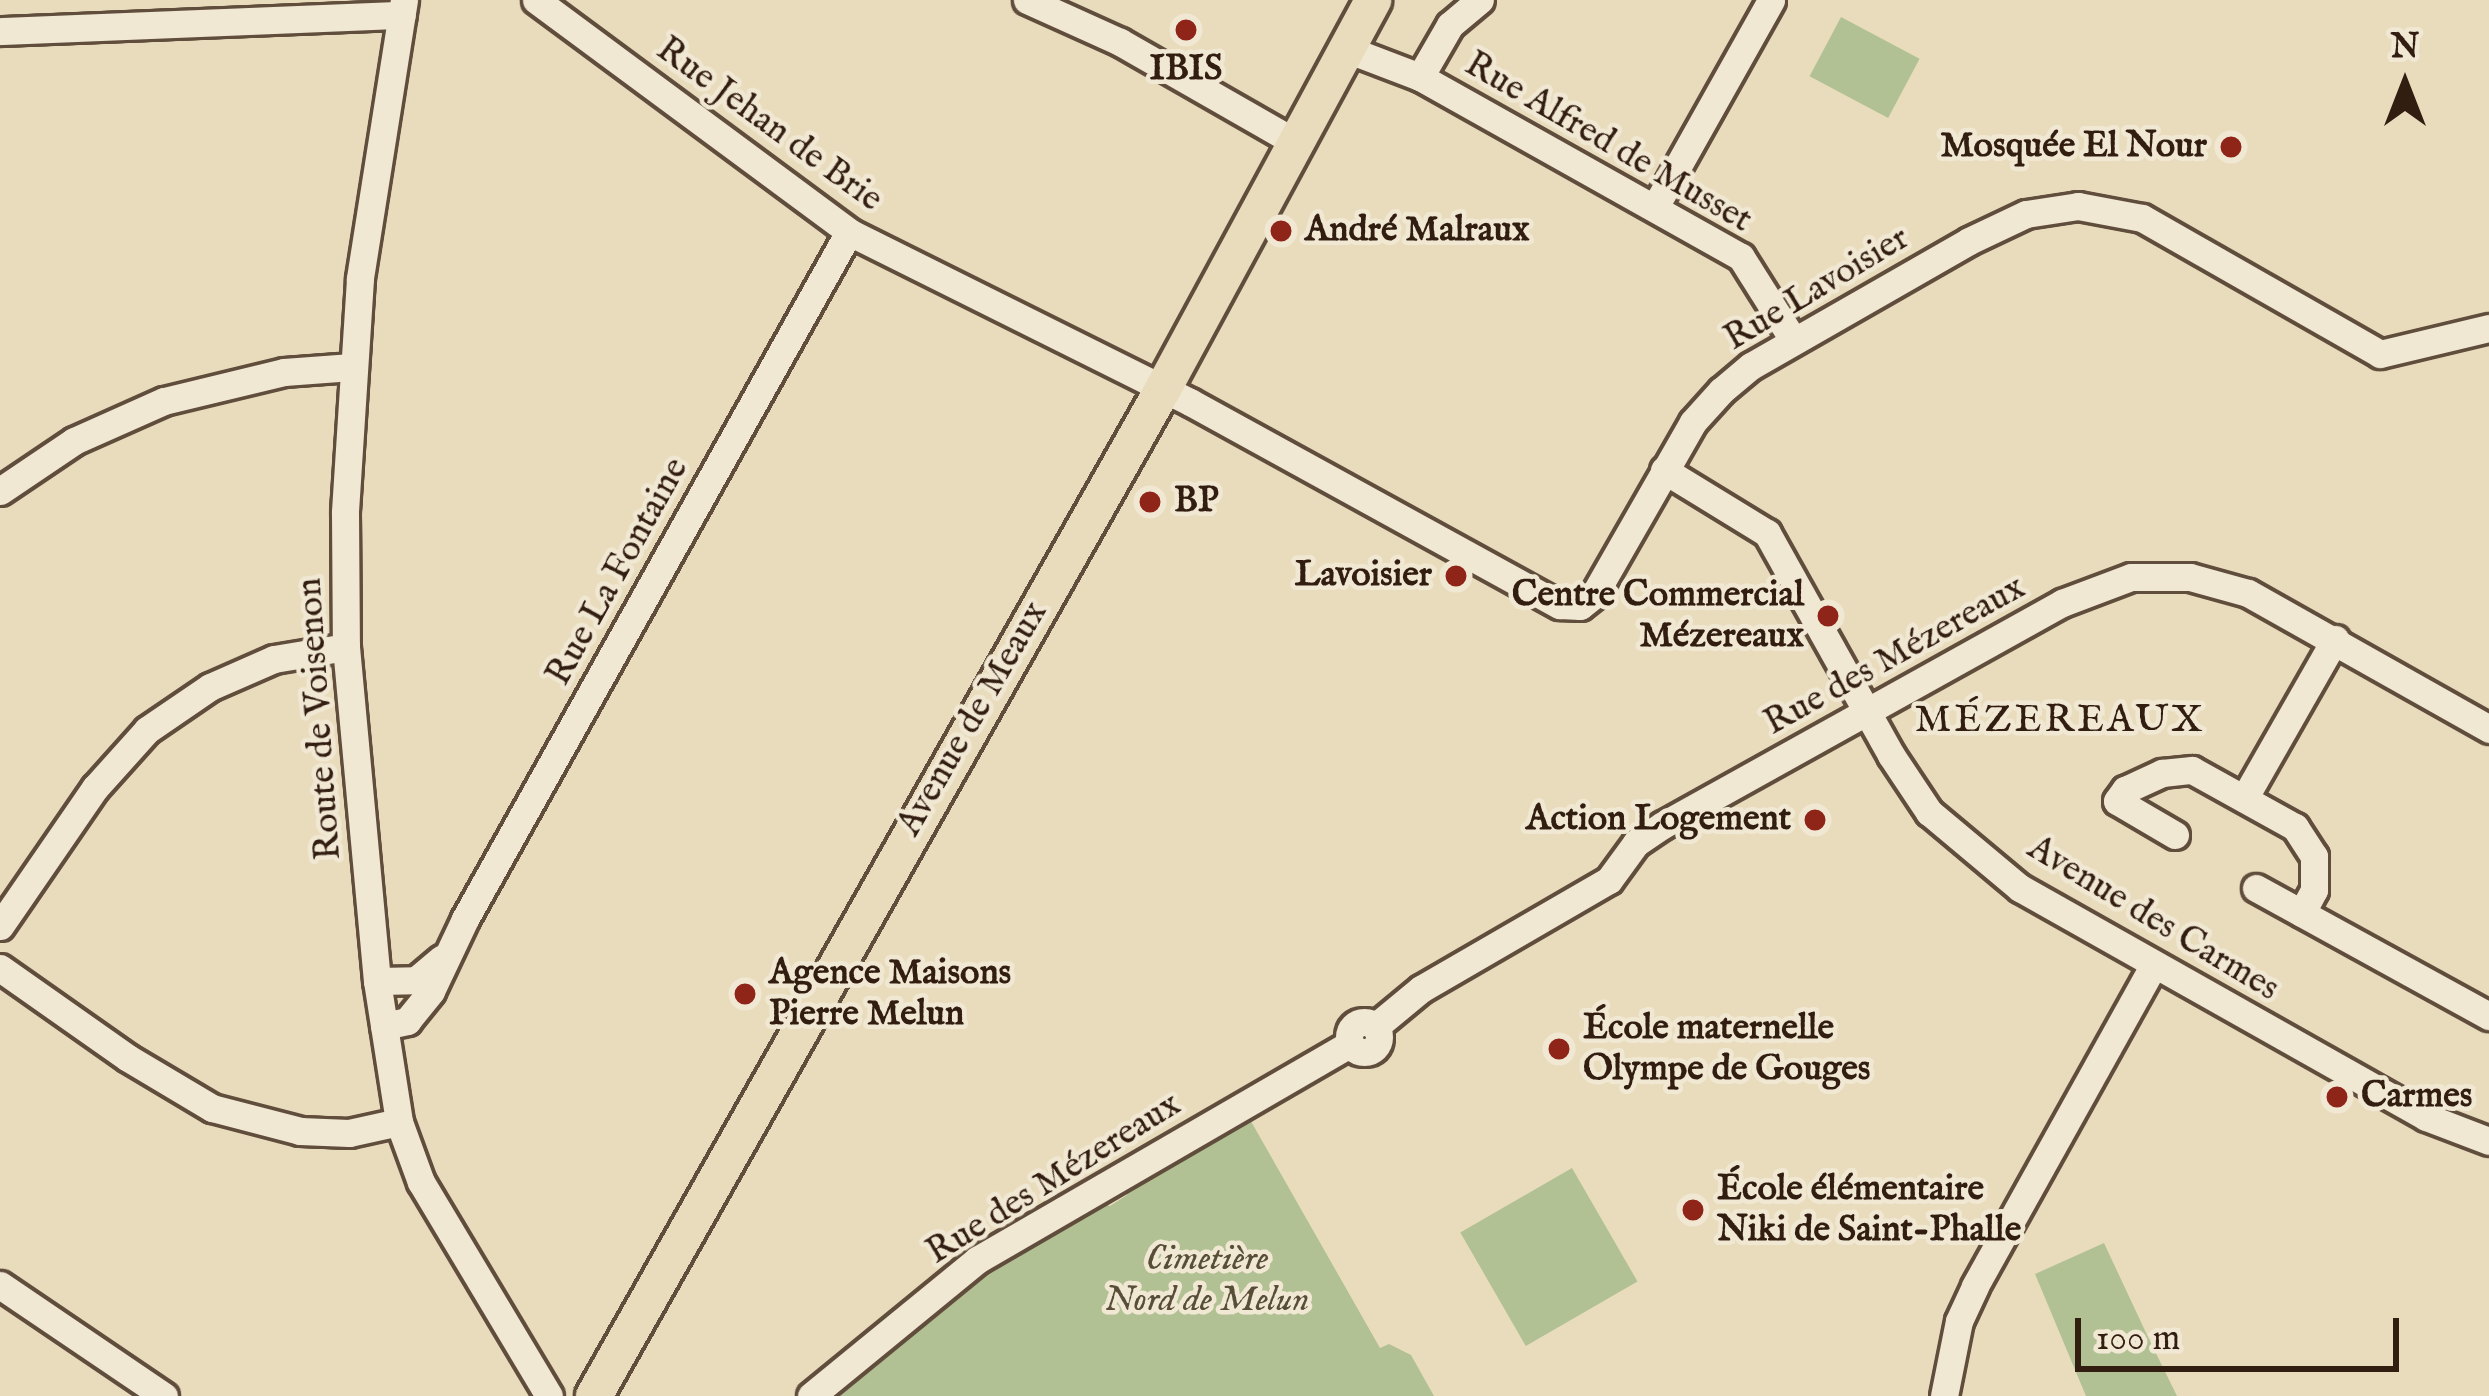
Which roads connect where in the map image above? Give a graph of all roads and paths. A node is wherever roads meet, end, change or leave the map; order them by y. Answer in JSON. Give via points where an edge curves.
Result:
{"nodes":[{"id":1,"x":536,"y":0,"type":"edge"},
{"id":2,"x":1027,"y":0,"type":"edge"},
{"id":3,"x":1373,"y":0,"type":"edge"},
{"id":4,"x":1480,"y":0,"type":"edge"},
{"id":5,"x":1771,"y":0,"type":"edge"},
{"id":6,"x":403,"y":8,"type":"edge"},
{"id":7,"x":0,"y":31,"type":"edge"},
{"id":8,"x":1351,"y":46,"type":"junction"},
{"id":9,"x":1420,"y":76,"type":"junction"},
{"id":10,"x":1298,"y":144,"type":"junction"},
{"id":11,"x":1655,"y":207,"type":"junction"},
{"id":12,"x":849,"y":232,"type":"junction"},
{"id":13,"x":2489,"y":328,"type":"edge"},
{"id":14,"x":1794,"y":341,"type":"junction"},
{"id":15,"x":352,"y":367,"type":"junction"},
{"id":16,"x":1163,"y":389,"type":"junction"},
{"id":17,"x":1664,"y":470,"type":"junction"},
{"id":18,"x":0,"y":491,"type":"edge"},
{"id":19,"x":2335,"y":639,"type":"junction"},
{"id":20,"x":346,"y":647,"type":"junction"},
{"id":21,"x":1869,"y":713,"type":"junction"},
{"id":22,"x":2489,"y":729,"type":"edge"},
{"id":23,"x":2246,"y":797,"type":"junction"},
{"id":24,"x":2175,"y":835,"type":"dead end"},
{"id":25,"x":2256,"y":888,"type":"dead end"},
{"id":26,"x":2302,"y":914,"type":"junction"},
{"id":27,"x":0,"y":926,"type":"edge"},
{"id":28,"x":452,"y":946,"type":"junction"},
{"id":29,"x":2154,"y":965,"type":"junction"},
{"id":30,"x":0,"y":968,"type":"edge"},
{"id":31,"x":377,"y":981,"type":"junction"},
{"id":32,"x":2489,"y":1016,"type":"edge"},
{"id":33,"x":384,"y":1025,"type":"junction"},
{"id":34,"x":399,"y":1122,"type":"junction"},
{"id":35,"x":2489,"y":1141,"type":"edge"},
{"id":36,"x":0,"y":1285,"type":"edge"},
{"id":37,"x":164,"y":1396,"type":"edge"},
{"id":38,"x":549,"y":1396,"type":"edge"},
{"id":39,"x":594,"y":1396,"type":"edge"},
{"id":40,"x":811,"y":1396,"type":"edge"},
{"id":41,"x":1944,"y":1396,"type":"edge"}],
"edges":[{"from":1,"to":12,"type":"street","name":"Rue Jehan de Brie"},
{"from":2,"to":10,"type":"street","via":[[1120,42]]},
{"from":3,"to":8,"type":"main road","name":"Avenue de Meaux"},
{"from":4,"to":9,"type":"street","via":[[1450,26]]},
{"from":5,"to":11,"type":"street"},
{"from":6,"to":7,"type":"street"},
{"from":6,"to":15,"type":"street","name":"Route de Voisenon"},
{"from":8,"to":9,"type":"street","name":"Rue Alfred de Musset"},
{"from":8,"to":10,"type":"main road","name":"Avenue de Meaux"},
{"from":9,"to":11,"type":"street","name":"Rue Alfred de Musset"},
{"from":10,"to":16,"type":"main road","name":"Avenue de Meaux"},
{"from":11,"to":14,"type":"street","name":"Rue Alfred de Musset","via":[[1741,257]]},
{"from":12,"to":16,"type":"street","name":"Rue Jehan de Brie"},
{"from":12,"to":28,"type":"street","name":"Rue La Fontaine"},
{"from":13,"to":14,"type":"street","name":"Rue Lavoisier","via":[[2380,354],[2142,218],[2078,206],[2006,221]]},
{"from":14,"to":17,"type":"street","name":"Rue Lavoisier","via":[[1721,391]]},
{"from":15,"to":18,"type":"street","via":[[284,372],[164,401],[74,441]]},
{"from":15,"to":20,"type":"street","name":"Route de Voisenon"},
{"from":16,"to":17,"type":"street","name":"Rue Lavoisier","via":[[1560,605],[1580,606],[1594,596]]},
{"from":16,"to":39,"type":"main road","name":"Avenue de Meaux"},
{"from":17,"to":21,"type":"street","name":"Avenue des Carmes","via":[[1767,533]]},
{"from":19,"to":21,"type":"street","name":"Rue des Mézereaux","via":[[2248,593],[2190,577],[2131,577],[2062,603]]},
{"from":19,"to":22,"type":"street","name":"Rue des Mézereaux"},
{"from":19,"to":23,"type":"street"},
{"from":20,"to":27,"type":"street","via":[[274,659],[210,686],[147,730],[95,788]]},
{"from":20,"to":31,"type":"street","name":"Route de Voisenon"},
{"from":21,"to":29,"type":"street","name":"Avenue des Carmes","via":[[1929,812],[2020,887]]},
{"from":21,"to":40,"type":"street","name":"Rue des Mézereaux","via":[[1664,824],[1636,842],[1610,880],[1421,989],[1375,1027],[1355,1024],[1350,1043],[977,1260]]},
{"from":23,"to":24,"type":"street","via":[[2192,770],[2162,772],[2116,801]]},
{"from":23,"to":26,"type":"street","via":[[2295,827],[2314,856],[2314,890]]},
{"from":25,"to":26,"type":"street"},
{"from":26,"to":32,"type":"street"},
{"from":28,"to":31,"type":"street","name":"Rue La Fontaine","via":[[416,980]]},
{"from":28,"to":33,"type":"street","name":"Rue La Fontaine","via":[[407,1021]]},
{"from":29,"to":35,"type":"street","name":"Avenue des Carmes","via":[[2426,1118]]},
{"from":29,"to":41,"type":"street","via":[[1975,1286]]},
{"from":30,"to":34,"type":"street","via":[[212,1108],[300,1131]]},
{"from":31,"to":33,"type":"street","name":"Route de Voisenon"},
{"from":33,"to":34,"type":"street","name":"Route de Voisenon"},
{"from":34,"to":38,"type":"street","name":"Route de Voisenon","via":[[421,1182]]},
{"from":36,"to":37,"type":"street"}]}
